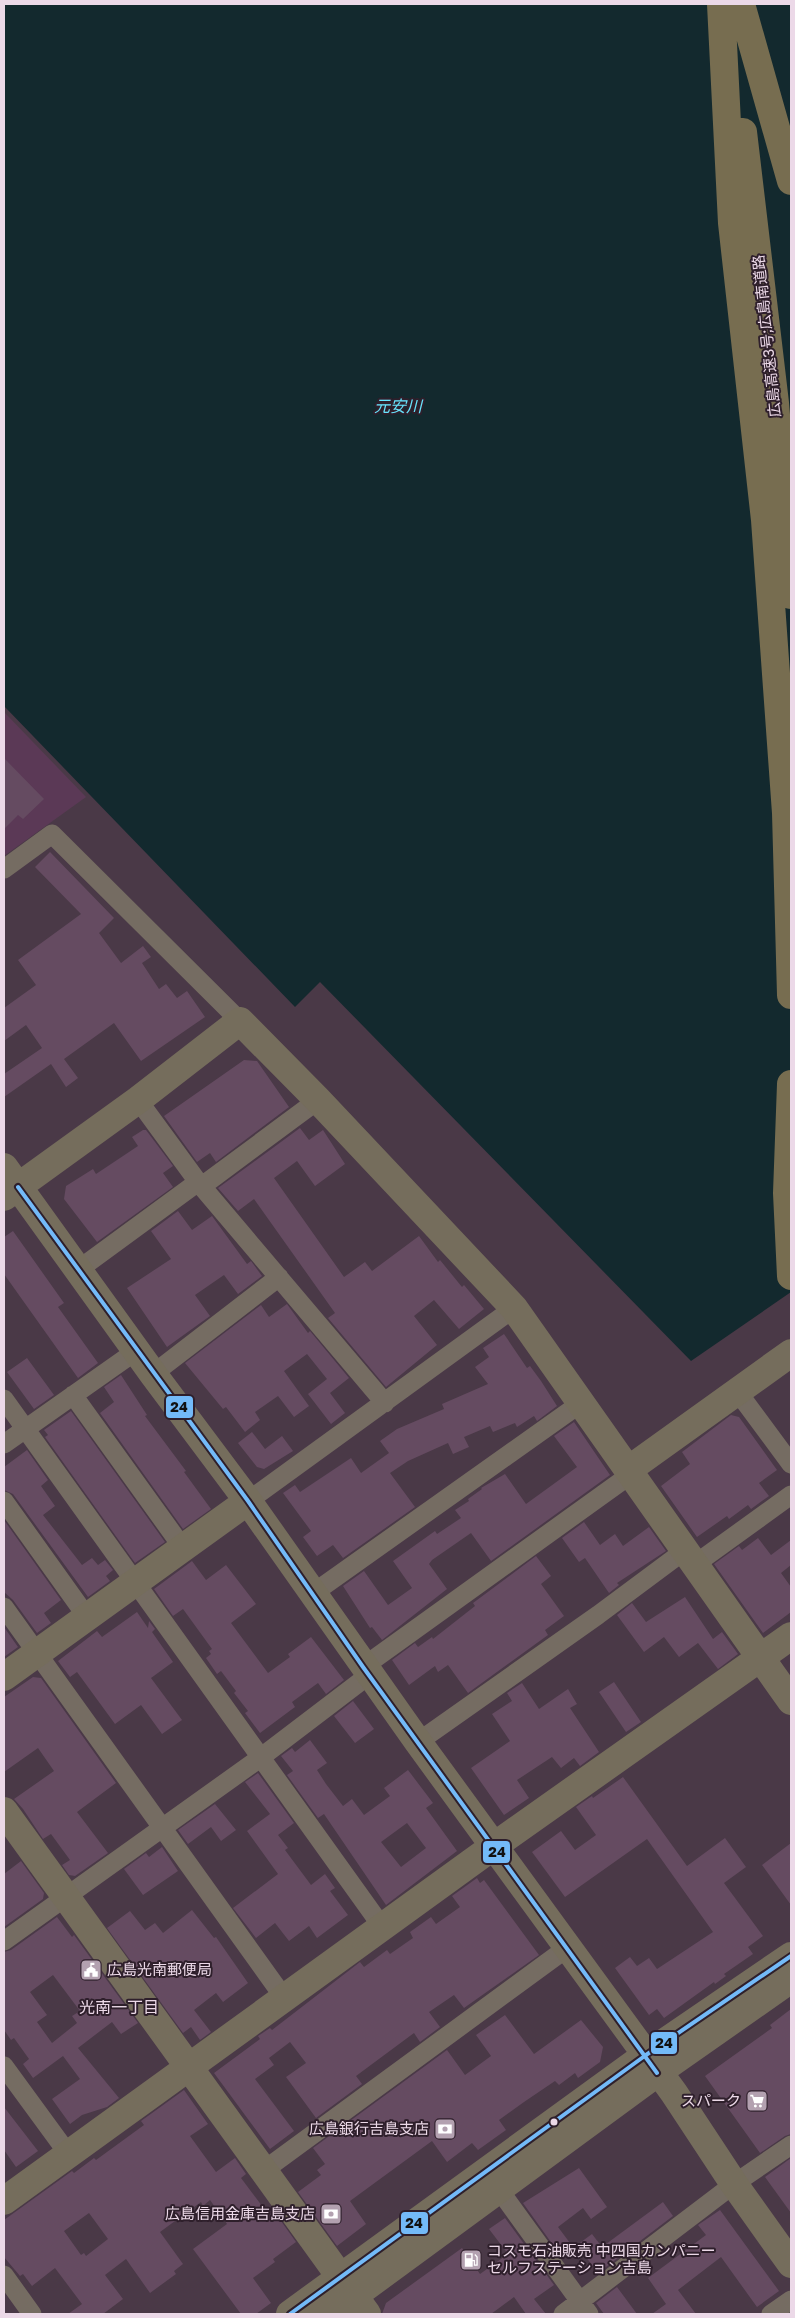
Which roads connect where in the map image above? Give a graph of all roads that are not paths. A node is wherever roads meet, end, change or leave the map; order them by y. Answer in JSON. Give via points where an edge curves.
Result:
{"nodes":[{"id":1,"x":723,"y":4,"type":"edge"},
{"id":2,"x":736,"y":4,"type":"edge"},
{"id":3,"x":741,"y":4,"type":"edge"},
{"id":4,"x":748,"y":167,"type":"junction"},
{"id":5,"x":791,"y":181,"type":"edge"},
{"id":6,"x":791,"y":595,"type":"edge"},
{"id":7,"x":4,"y":868,"type":"edge"},
{"id":8,"x":791,"y":995,"type":"edge"},
{"id":9,"x":240,"y":1021,"type":"junction"},
{"id":10,"x":791,"y":1084,"type":"edge"},
{"id":11,"x":138,"y":1100,"type":"junction"},
{"id":12,"x":318,"y":1100,"type":"junction"},
{"id":13,"x":8,"y":1184,"type":"edge"},
{"id":14,"x":200,"y":1184,"type":"junction"},
{"id":15,"x":78,"y":1270,"type":"junction"},
{"id":16,"x":791,"y":1275,"type":"edge"},
{"id":17,"x":279,"y":1277,"type":"junction"},
{"id":18,"x":514,"y":1308,"type":"junction"},
{"id":19,"x":136,"y":1351,"type":"junction"},
{"id":20,"x":791,"y":1353,"type":"edge"},
{"id":21,"x":153,"y":1374,"type":"junction"},
{"id":22,"x":737,"y":1391,"type":"junction"},
{"id":23,"x":73,"y":1395,"type":"junction"},
{"id":24,"x":4,"y":1399,"type":"edge"},
{"id":25,"x":385,"y":1402,"type":"junction"},
{"id":26,"x":580,"y":1403,"type":"junction"},
{"id":27,"x":25,"y":1429,"type":"junction"},
{"id":28,"x":4,"y":1444,"type":"edge"},
{"id":29,"x":791,"y":1464,"type":"edge"},
{"id":30,"x":628,"y":1470,"type":"junction"},
{"id":31,"x":791,"y":1496,"type":"edge"},
{"id":32,"x":4,"y":1501,"type":"edge"},
{"id":33,"x":248,"y":1501,"type":"junction"},
{"id":34,"x":183,"y":1548,"type":"junction"},
{"id":35,"x":689,"y":1558,"type":"junction"},
{"id":36,"x":135,"y":1582,"type":"junction"},
{"id":37,"x":312,"y":1594,"type":"junction"},
{"id":38,"x":4,"y":1607,"type":"edge"},
{"id":39,"x":87,"y":1617,"type":"junction"},
{"id":40,"x":791,"y":1636,"type":"edge"},
{"id":41,"x":37,"y":1653,"type":"junction"},
{"id":42,"x":760,"y":1658,"type":"junction"},
{"id":43,"x":366,"y":1671,"type":"junction"},
{"id":44,"x":4,"y":1677,"type":"edge"},
{"id":45,"x":791,"y":1701,"type":"edge"},
{"id":46,"x":418,"y":1742,"type":"junction"},
{"id":47,"x":260,"y":1758,"type":"junction"},
{"id":48,"x":4,"y":1811,"type":"edge"},
{"id":49,"x":161,"y":1827,"type":"junction"},
{"id":50,"x":494,"y":1846,"type":"junction"},
{"id":51,"x":66,"y":1896,"type":"junction"},
{"id":52,"x":384,"y":1928,"type":"junction"},
{"id":53,"x":4,"y":1940,"type":"edge"},
{"id":54,"x":568,"y":1948,"type":"junction"},
{"id":55,"x":791,"y":1956,"type":"edge"},
{"id":56,"x":791,"y":1979,"type":"edge"},
{"id":57,"x":285,"y":1999,"type":"junction"},
{"id":58,"x":652,"y":2064,"type":"junction"},
{"id":59,"x":4,"y":2066,"type":"edge"},
{"id":60,"x":189,"y":2068,"type":"junction"},
{"id":61,"x":791,"y":2145,"type":"edge"},
{"id":62,"x":69,"y":2154,"type":"junction"},
{"id":63,"x":263,"y":2171,"type":"junction"},
{"id":64,"x":734,"y":2184,"type":"junction"},
{"id":65,"x":500,"y":2191,"type":"junction"},
{"id":66,"x":4,"y":2201,"type":"edge"},
{"id":67,"x":791,"y":2264,"type":"edge"},
{"id":68,"x":4,"y":2275,"type":"edge"},
{"id":69,"x":354,"y":2296,"type":"edge"},
{"id":70,"x":791,"y":2300,"type":"edge"},
{"id":71,"x":585,"y":2308,"type":"edge"},
{"id":72,"x":32,"y":2314,"type":"edge"},
{"id":73,"x":290,"y":2314,"type":"edge"},
{"id":74,"x":329,"y":2314,"type":"edge"},
{"id":75,"x":563,"y":2314,"type":"edge"},
{"id":76,"x":771,"y":2314,"type":"edge"}],
"edges":[{"from":1,"to":4,"type":"highway","name":"広島高速3号;広島南道路"},
{"from":1,"to":8,"type":"highway","via":[[732,223],[765,520],[785,794]]},
{"from":2,"to":4,"type":"highway","name":"広島高速3号;広島南道路"},
{"from":3,"to":5,"type":"highway"},
{"from":4,"to":6,"type":"highway","name":"広島高速3号;広島南道路","via":[[775,403]]},
{"from":7,"to":9,"type":"street","via":[[52,834]]},
{"from":9,"to":11,"type":"street"},
{"from":9,"to":12,"type":"street"},
{"from":10,"to":16,"type":"highway","via":[[787,1193]]},
{"from":11,"to":13,"type":"street"},
{"from":11,"to":14,"type":"street"},
{"from":12,"to":14,"type":"street"},
{"from":12,"to":18,"type":"street"},
{"from":13,"to":15,"type":"street"},
{"from":14,"to":15,"type":"street"},
{"from":14,"to":17,"type":"street"},
{"from":15,"to":19,"type":"street"},
{"from":17,"to":21,"type":"street"},
{"from":17,"to":25,"type":"street"},
{"from":18,"to":25,"type":"street"},
{"from":18,"to":26,"type":"street"},
{"from":19,"to":21,"type":"street"},
{"from":19,"to":23,"type":"street"},
{"from":20,"to":22,"type":"street"},
{"from":21,"to":33,"type":"street"},
{"from":22,"to":29,"type":"street"},
{"from":22,"to":30,"type":"street"},
{"from":23,"to":27,"type":"street"},
{"from":23,"to":34,"type":"street"},
{"from":24,"to":27,"type":"street"},
{"from":25,"to":33,"type":"street"},
{"from":26,"to":30,"type":"street"},
{"from":26,"to":37,"type":"street"},
{"from":27,"to":28,"type":"street"},
{"from":27,"to":36,"type":"street"},
{"from":30,"to":35,"type":"street"},
{"from":30,"to":43,"type":"street","via":[[623,1480]]},
{"from":31,"to":35,"type":"street"},
{"from":32,"to":39,"type":"street"},
{"from":33,"to":34,"type":"street"},
{"from":33,"to":37,"type":"street"},
{"from":34,"to":36,"type":"street"},
{"from":35,"to":42,"type":"street"},
{"from":35,"to":46,"type":"street","via":[[598,1615]]},
{"from":36,"to":39,"type":"street"},
{"from":36,"to":47,"type":"street"},
{"from":37,"to":43,"type":"street"},
{"from":38,"to":41,"type":"street"},
{"from":39,"to":41,"type":"street"},
{"from":40,"to":42,"type":"street"},
{"from":41,"to":44,"type":"street"},
{"from":41,"to":49,"type":"street"},
{"from":42,"to":45,"type":"street"},
{"from":42,"to":50,"type":"street"},
{"from":43,"to":46,"type":"street"},
{"from":43,"to":47,"type":"street"},
{"from":46,"to":50,"type":"street"},
{"from":47,"to":49,"type":"street"},
{"from":47,"to":52,"type":"street"},
{"from":48,"to":51,"type":"street"},
{"from":49,"to":51,"type":"street"},
{"from":49,"to":57,"type":"street"},
{"from":50,"to":52,"type":"street"},
{"from":50,"to":54,"type":"street"},
{"from":51,"to":53,"type":"street"},
{"from":51,"to":60,"type":"street"},
{"from":52,"to":57,"type":"street"},
{"from":54,"to":58,"type":"street"},
{"from":54,"to":63,"type":"street"},
{"from":55,"to":58,"type":"street"},
{"from":56,"to":58,"type":"street"},
{"from":57,"to":60,"type":"street"},
{"from":58,"to":64,"type":"street"},
{"from":58,"to":65,"type":"street"},
{"from":58,"to":69,"type":"street"},
{"from":59,"to":62,"type":"street"},
{"from":60,"to":62,"type":"street"},
{"from":60,"to":63,"type":"street"},
{"from":61,"to":64,"type":"street"},
{"from":62,"to":66,"type":"street"},
{"from":63,"to":69,"type":"street"},
{"from":64,"to":67,"type":"street"},
{"from":64,"to":71,"type":"street"},
{"from":65,"to":69,"type":"street"},
{"from":65,"to":71,"type":"street"},
{"from":68,"to":72,"type":"street"},
{"from":69,"to":73,"type":"street"},
{"from":69,"to":74,"type":"street"},
{"from":70,"to":76,"type":"street"},
{"from":71,"to":75,"type":"street"}]}
